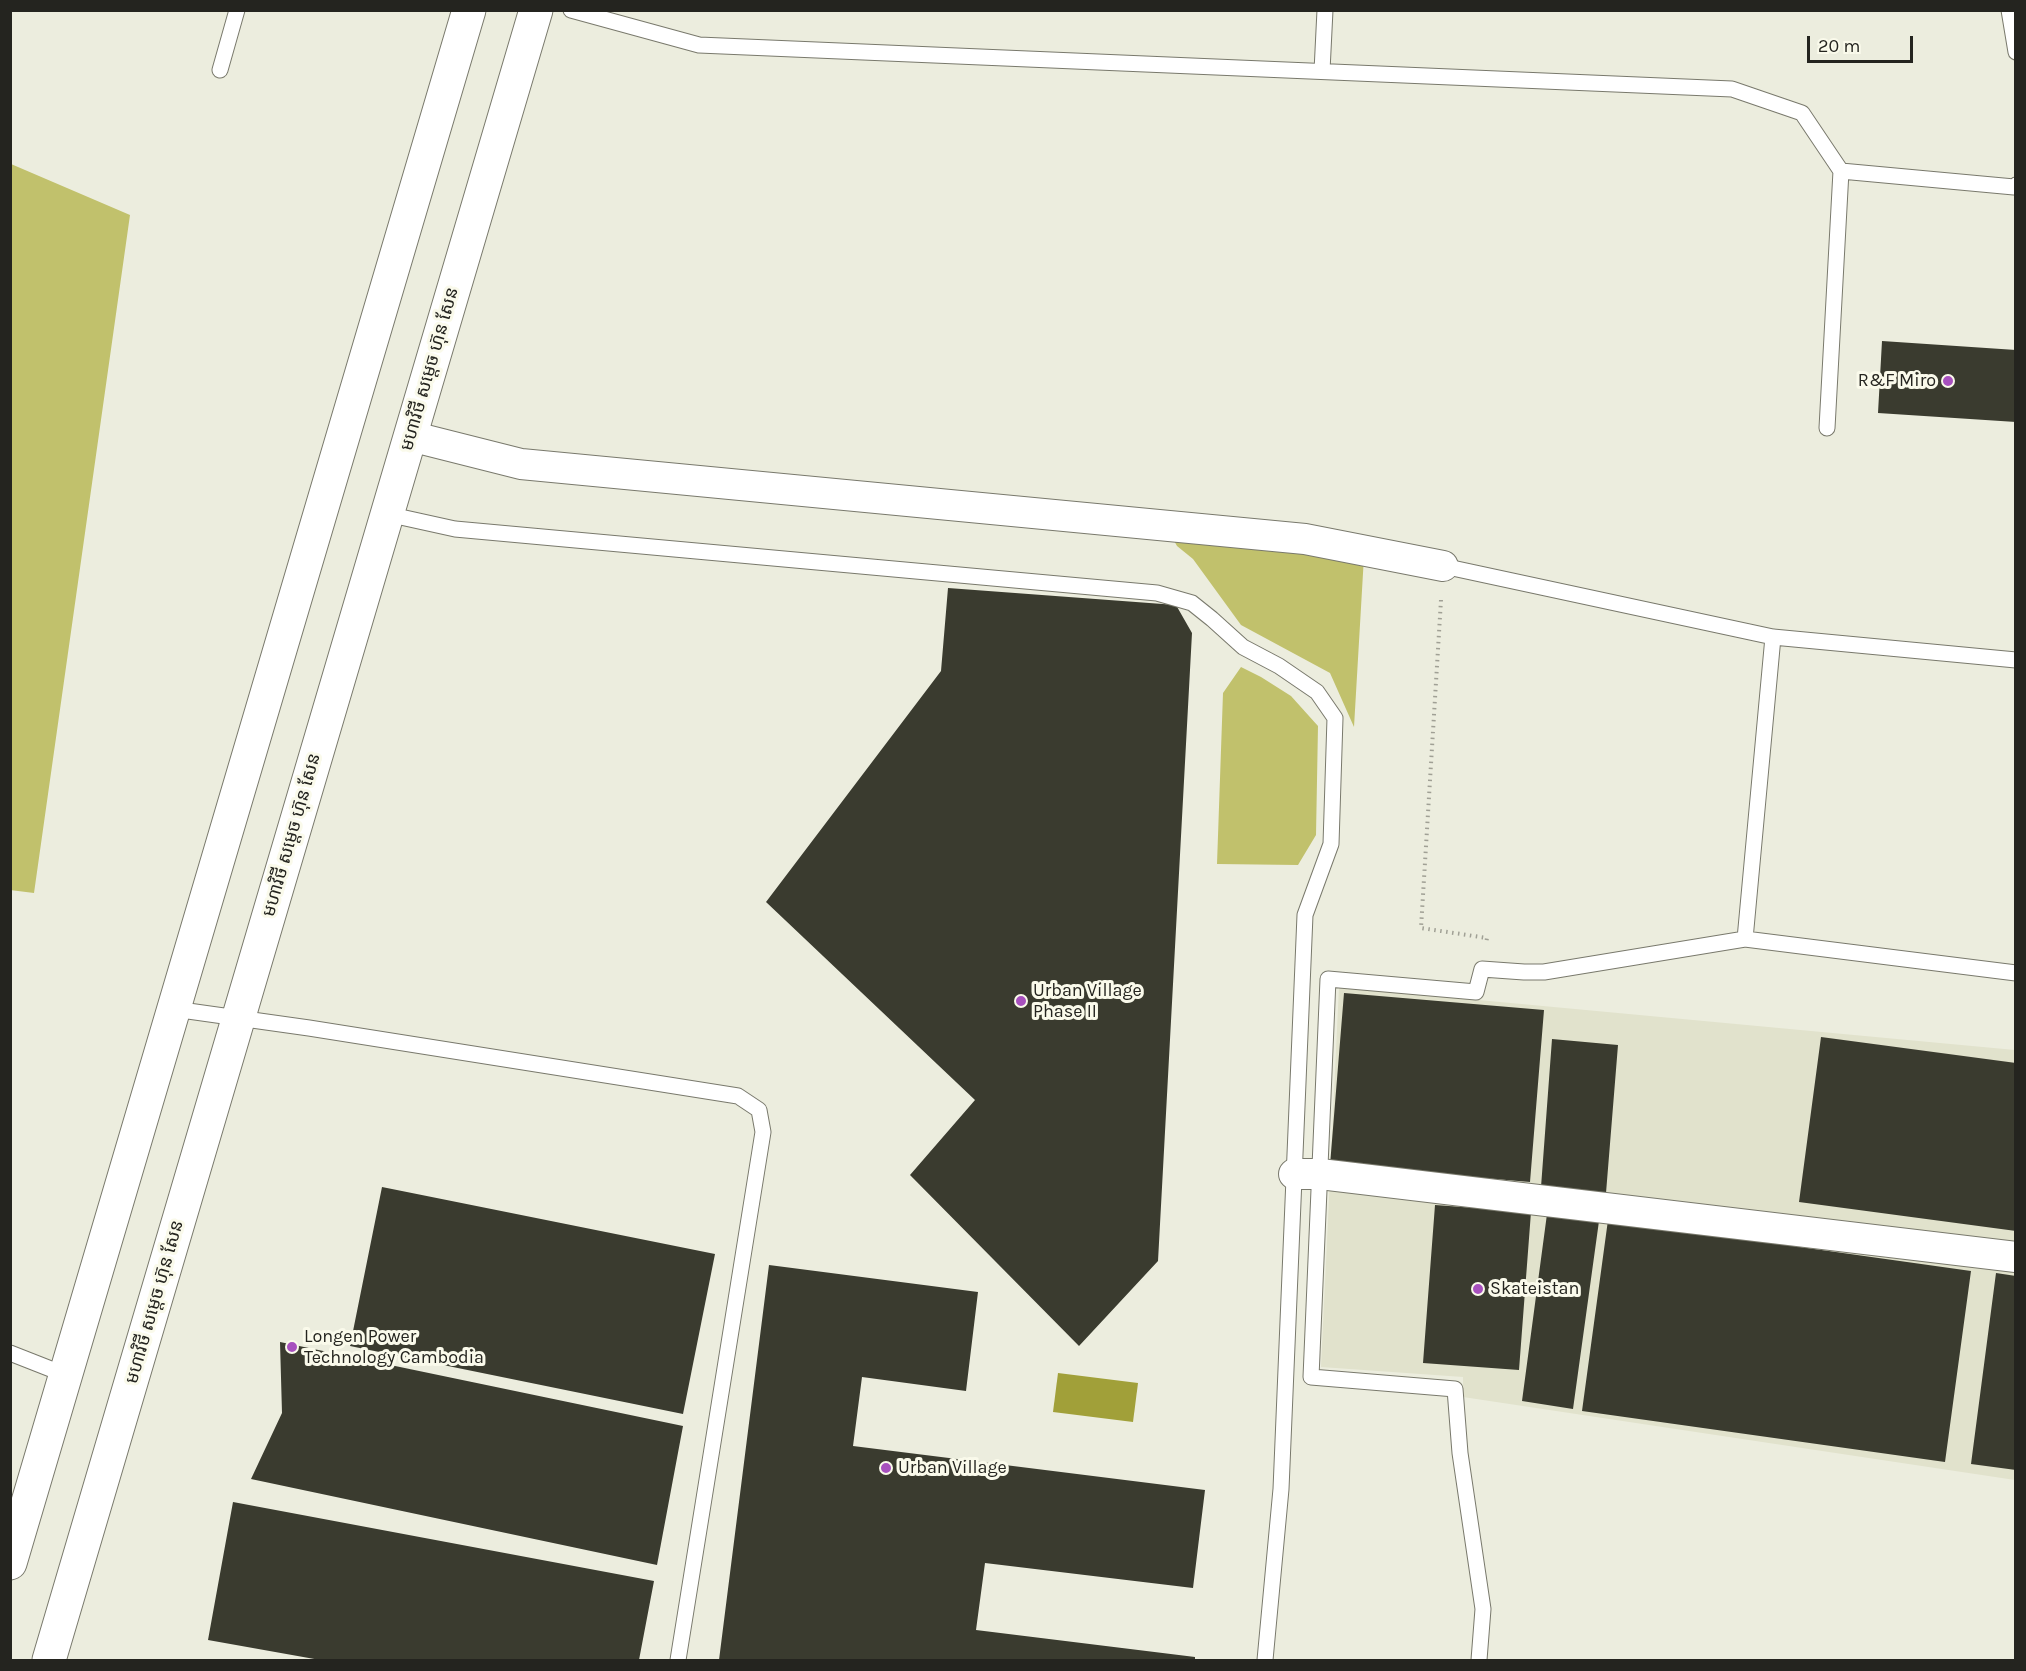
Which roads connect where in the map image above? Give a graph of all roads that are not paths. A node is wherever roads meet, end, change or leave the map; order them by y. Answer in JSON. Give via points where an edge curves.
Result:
{"nodes":[{"id":1,"x":237,"y":10,"type":"edge"},
{"id":2,"x":468,"y":10,"type":"edge"},
{"id":3,"x":536,"y":10,"type":"edge"},
{"id":4,"x":572,"y":10,"type":"edge"},
{"id":5,"x":1325,"y":10,"type":"edge"},
{"id":6,"x":2009,"y":10,"type":"edge"},
{"id":7,"x":2016,"y":52,"type":"edge"},
{"id":8,"x":220,"y":70,"type":"dead end"},
{"id":9,"x":1322,"y":71,"type":"junction"},
{"id":10,"x":1842,"y":171,"type":"junction"},
{"id":11,"x":2016,"y":185,"type":"edge"},
{"id":12,"x":1827,"y":428,"type":"dead end"},
{"id":13,"x":410,"y":436,"type":"junction"},
{"id":14,"x":387,"y":514,"type":"junction"},
{"id":15,"x":1443,"y":566,"type":"joint"},
{"id":16,"x":1773,"y":637,"type":"junction"},
{"id":17,"x":2016,"y":660,"type":"edge"},
{"id":18,"x":1745,"y":939,"type":"junction"},
{"id":19,"x":2016,"y":973,"type":"edge"},
{"id":20,"x":174,"y":1009,"type":"junction"},
{"id":21,"x":238,"y":1018,"type":"junction"},
{"id":22,"x":1307,"y":1174,"type":"junction"},
{"id":23,"x":2016,"y":1257,"type":"edge"},
{"id":24,"x":10,"y":1353,"type":"edge"},
{"id":25,"x":66,"y":1375,"type":"junction"},
{"id":26,"x":10,"y":1563,"type":"edge"},
{"id":27,"x":50,"y":1660,"type":"edge"},
{"id":28,"x":678,"y":1660,"type":"edge"},
{"id":29,"x":1265,"y":1660,"type":"edge"},
{"id":30,"x":1479,"y":1660,"type":"edge"}],
"edges":[{"from":1,"to":8,"type":"lane"},
{"from":2,"to":20,"type":"highway"},
{"from":3,"to":13,"type":"highway","name":"មហាវិថី សម្តេច ហ៊ុន សែន"},
{"from":4,"to":9,"type":"lane","via":[[699,45]]},
{"from":5,"to":9,"type":"lane"},
{"from":6,"to":7,"type":"lane"},
{"from":9,"to":10,"type":"lane","via":[[1732,89],[1802,113]]},
{"from":10,"to":11,"type":"lane"},
{"from":10,"to":12,"type":"lane"},
{"from":13,"to":14,"type":"highway","name":"មហាវិថី សម្តេច ហ៊ុន សែន"},
{"from":13,"to":15,"type":"street","via":[[521,464],[1305,539]]},
{"from":14,"to":21,"type":"highway","name":"មហាវិថី សម្តេច ហ៊ុន សែន"},
{"from":14,"to":22,"type":"lane","via":[[455,529],[1157,593],[1192,603],[1243,647],[1317,692],[1335,718],[1331,844],[1305,915]]},
{"from":15,"to":16,"type":"lane"},
{"from":16,"to":17,"type":"lane"},
{"from":16,"to":18,"type":"lane"},
{"from":18,"to":19,"type":"lane"},
{"from":18,"to":22,"type":"lane","via":[[1544,972],[1482,969],[1476,992],[1328,979]]},
{"from":20,"to":21,"type":"lane"},
{"from":20,"to":25,"type":"highway"},
{"from":21,"to":27,"type":"highway","name":"មហាវិថី សម្តេច ហ៊ុន សែន"},
{"from":21,"to":28,"type":"lane","via":[[738,1096],[759,1110],[763,1132]]},
{"from":22,"to":23,"type":"street"},
{"from":22,"to":29,"type":"lane"},
{"from":22,"to":30,"type":"lane","via":[[1311,1377],[1455,1389],[1460,1453],[1483,1609]]},
{"from":24,"to":25,"type":"lane"},
{"from":25,"to":26,"type":"highway"}]}
